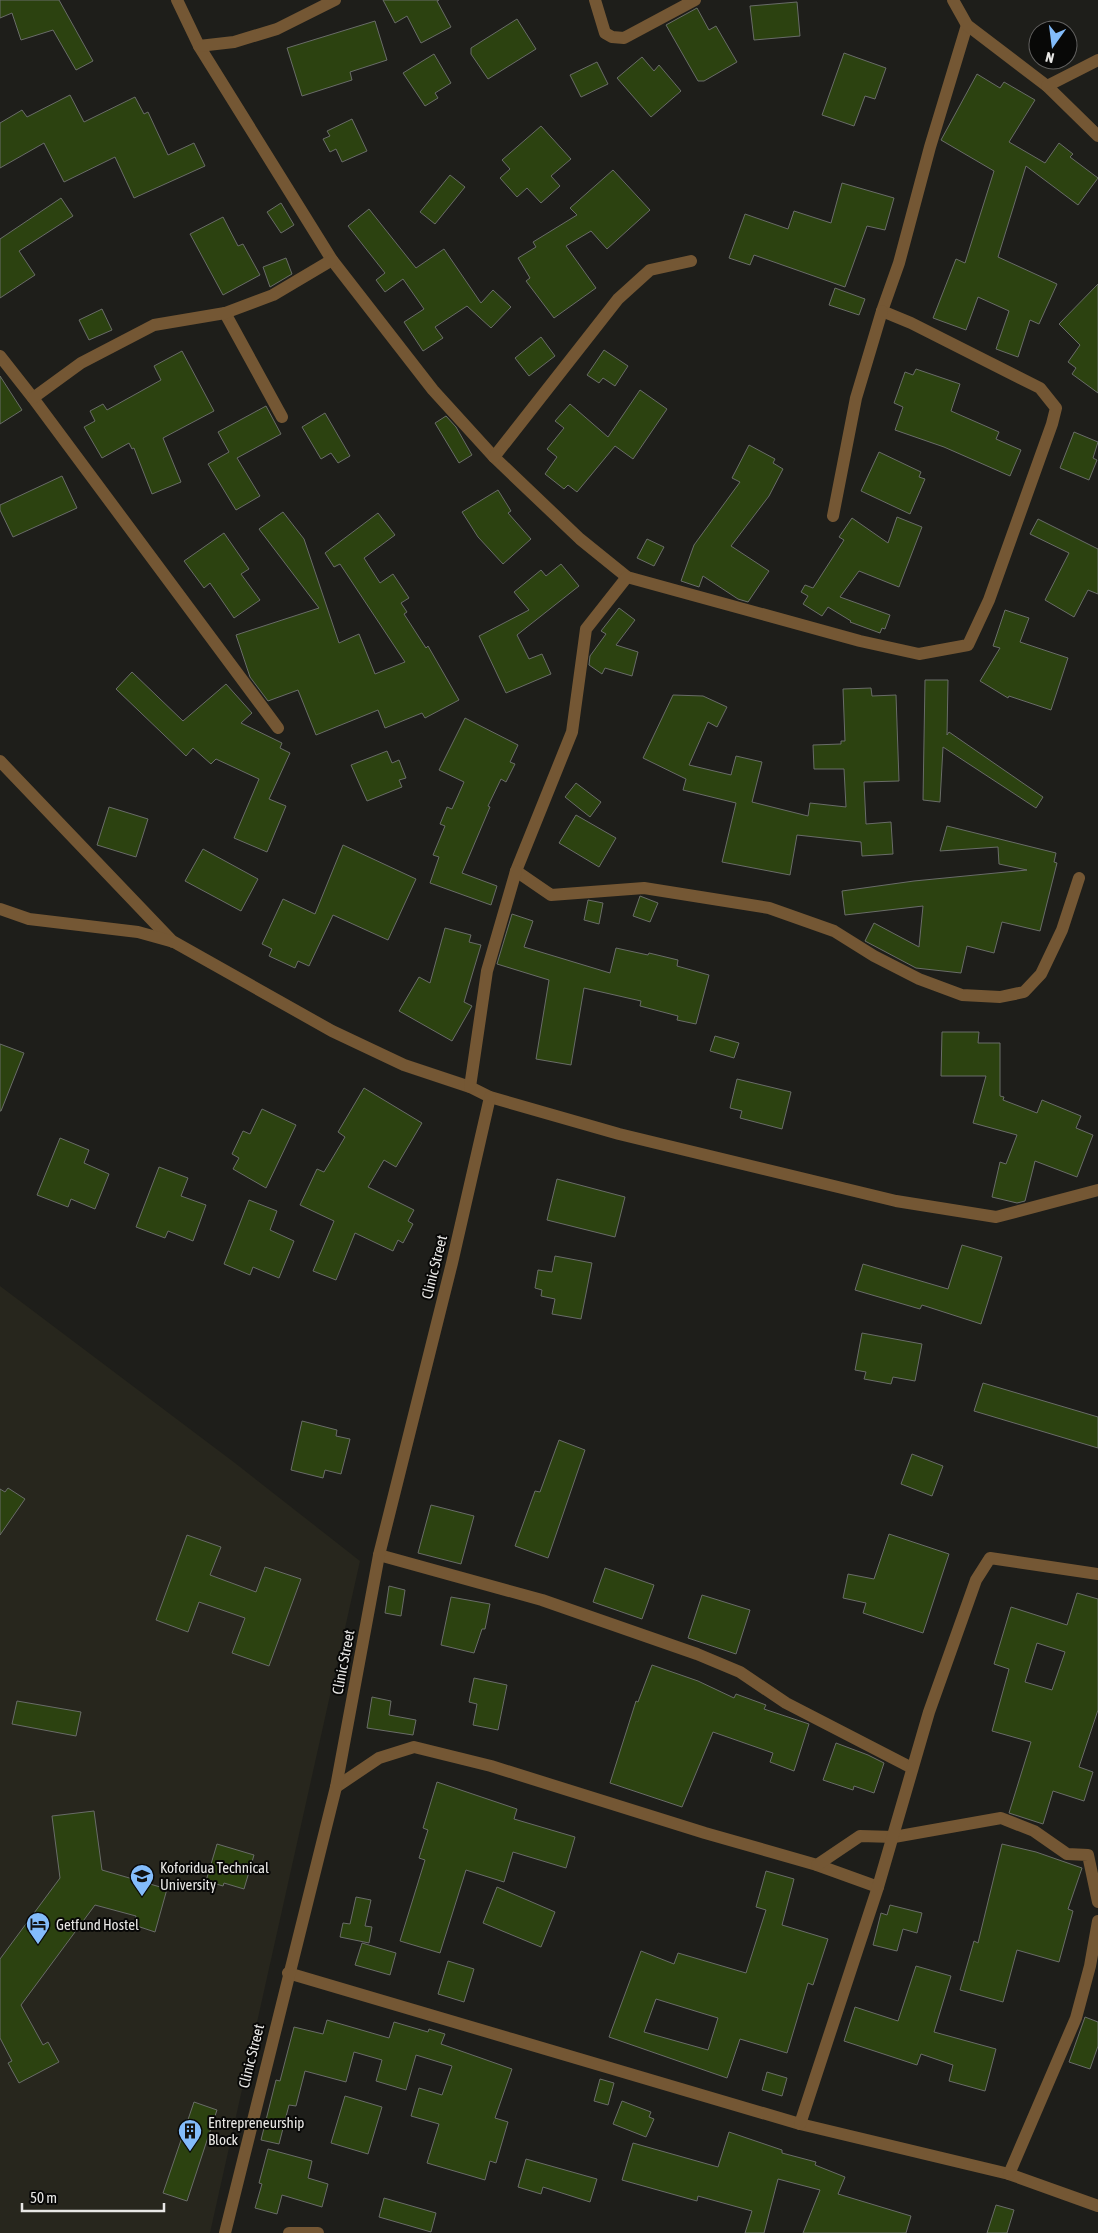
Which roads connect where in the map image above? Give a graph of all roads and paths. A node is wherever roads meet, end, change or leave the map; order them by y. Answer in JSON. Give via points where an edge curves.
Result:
{"nodes":[{"id":1,"x":176,"y":0,"type":"edge"},
{"id":2,"x":335,"y":0,"type":"edge"},
{"id":3,"x":595,"y":0,"type":"edge"},
{"id":4,"x":695,"y":0,"type":"edge"},
{"id":5,"x":953,"y":0,"type":"edge"},
{"id":6,"x":966,"y":25,"type":"junction"},
{"id":7,"x":199,"y":46,"type":"junction"},
{"id":8,"x":1098,"y":60,"type":"edge"},
{"id":9,"x":1047,"y":86,"type":"junction"},
{"id":10,"x":1098,"y":136,"type":"edge"},
{"id":11,"x":332,"y":260,"type":"junction"},
{"id":12,"x":691,"y":261,"type":"dead end"},
{"id":13,"x":882,"y":311,"type":"junction"},
{"id":14,"x":225,"y":313,"type":"junction"},
{"id":15,"x":0,"y":356,"type":"edge"},
{"id":16,"x":34,"y":398,"type":"junction"},
{"id":17,"x":282,"y":417,"type":"dead end"},
{"id":18,"x":494,"y":457,"type":"junction"},
{"id":19,"x":834,"y":516,"type":"dead end"},
{"id":20,"x":627,"y":577,"type":"junction"},
{"id":21,"x":278,"y":728,"type":"dead end"},
{"id":22,"x":0,"y":762,"type":"edge"},
{"id":23,"x":516,"y":871,"type":"junction"},
{"id":24,"x":1079,"y":878,"type":"dead end"},
{"id":25,"x":0,"y":908,"type":"edge"},
{"id":26,"x":174,"y":942,"type":"junction"},
{"id":27,"x":470,"y":1087,"type":"junction"},
{"id":28,"x":490,"y":1096,"type":"junction"},
{"id":29,"x":1098,"y":1190,"type":"edge"},
{"id":30,"x":379,"y":1555,"type":"junction"},
{"id":31,"x":1098,"y":1574,"type":"edge"},
{"id":32,"x":912,"y":1768,"type":"junction"},
{"id":33,"x":336,"y":1787,"type":"junction"},
{"id":34,"x":894,"y":1836,"type":"junction"},
{"id":35,"x":817,"y":1865,"type":"junction"},
{"id":36,"x":878,"y":1887,"type":"junction"},
{"id":37,"x":1098,"y":1902,"type":"edge"},
{"id":38,"x":1098,"y":1921,"type":"edge"},
{"id":39,"x":288,"y":1973,"type":"junction"},
{"id":40,"x":800,"y":2124,"type":"junction"},
{"id":41,"x":1009,"y":2174,"type":"junction"},
{"id":42,"x":1098,"y":2206,"type":"edge"},
{"id":43,"x":225,"y":2233,"type":"edge"},
{"id":44,"x":289,"y":2233,"type":"edge"},
{"id":45,"x":318,"y":2233,"type":"edge"}],
"edges":[{"from":1,"to":7,"type":"street"},
{"from":2,"to":7,"type":"street","via":[[278,29],[234,42]]},
{"from":3,"to":4,"type":"street","via":[[605,33],[624,38]]},
{"from":5,"to":6,"type":"street"},
{"from":6,"to":9,"type":"street"},
{"from":6,"to":13,"type":"street","via":[[899,263]]},
{"from":7,"to":11,"type":"street"},
{"from":8,"to":9,"type":"street"},
{"from":9,"to":10,"type":"street"},
{"from":11,"to":14,"type":"street","via":[[273,295]]},
{"from":11,"to":18,"type":"street","via":[[432,390]]},
{"from":12,"to":18,"type":"street","via":[[650,270],[618,299]]},
{"from":13,"to":19,"type":"street","via":[[856,398]]},
{"from":13,"to":20,"type":"street","via":[[1040,388],[1056,408],[989,600],[968,646],[919,654]]},
{"from":14,"to":16,"type":"street","via":[[154,325],[81,363]]},
{"from":14,"to":17,"type":"street"},
{"from":15,"to":16,"type":"street"},
{"from":16,"to":21,"type":"street"},
{"from":18,"to":20,"type":"street","via":[[580,539]]},
{"from":20,"to":23,"type":"street","via":[[586,629],[572,732]]},
{"from":22,"to":26,"type":"street"},
{"from":23,"to":24,"type":"street","via":[[551,895],[644,888],[769,908],[834,931],[919,979],[962,995],[1000,997],[1024,992],[1041,974],[1062,930]]},
{"from":23,"to":27,"type":"street","via":[[487,971]]},
{"from":25,"to":26,"type":"street","via":[[29,919],[138,932]]},
{"from":26,"to":27,"type":"street","via":[[332,1030],[404,1065]]},
{"from":27,"to":28,"type":"street"},
{"from":28,"to":29,"type":"street","via":[[619,1134],[896,1201],[996,1217]]},
{"from":28,"to":30,"type":"street","name":"Clinic Street"},
{"from":30,"to":32,"type":"street","via":[[542,1600],[697,1654],[740,1672],[786,1703]]},
{"from":30,"to":33,"type":"street","name":"Clinic Street"},
{"from":31,"to":32,"type":"street","via":[[990,1558],[976,1580]]},
{"from":32,"to":34,"type":"street"},
{"from":33,"to":35,"type":"street","via":[[379,1758],[414,1747],[491,1766]]},
{"from":33,"to":39,"type":"street","name":"Clinic Street"},
{"from":34,"to":35,"type":"street","via":[[860,1836]]},
{"from":34,"to":36,"type":"street"},
{"from":34,"to":37,"type":"street","via":[[1002,1818],[1034,1831],[1067,1854],[1088,1855]]},
{"from":35,"to":36,"type":"street"},
{"from":36,"to":40,"type":"street"},
{"from":38,"to":41,"type":"street","via":[[1076,2018]]},
{"from":39,"to":40,"type":"street"},
{"from":39,"to":43,"type":"street","name":"Clinic Street"},
{"from":40,"to":41,"type":"street"},
{"from":41,"to":42,"type":"street"},
{"from":44,"to":45,"type":"street"}]}
